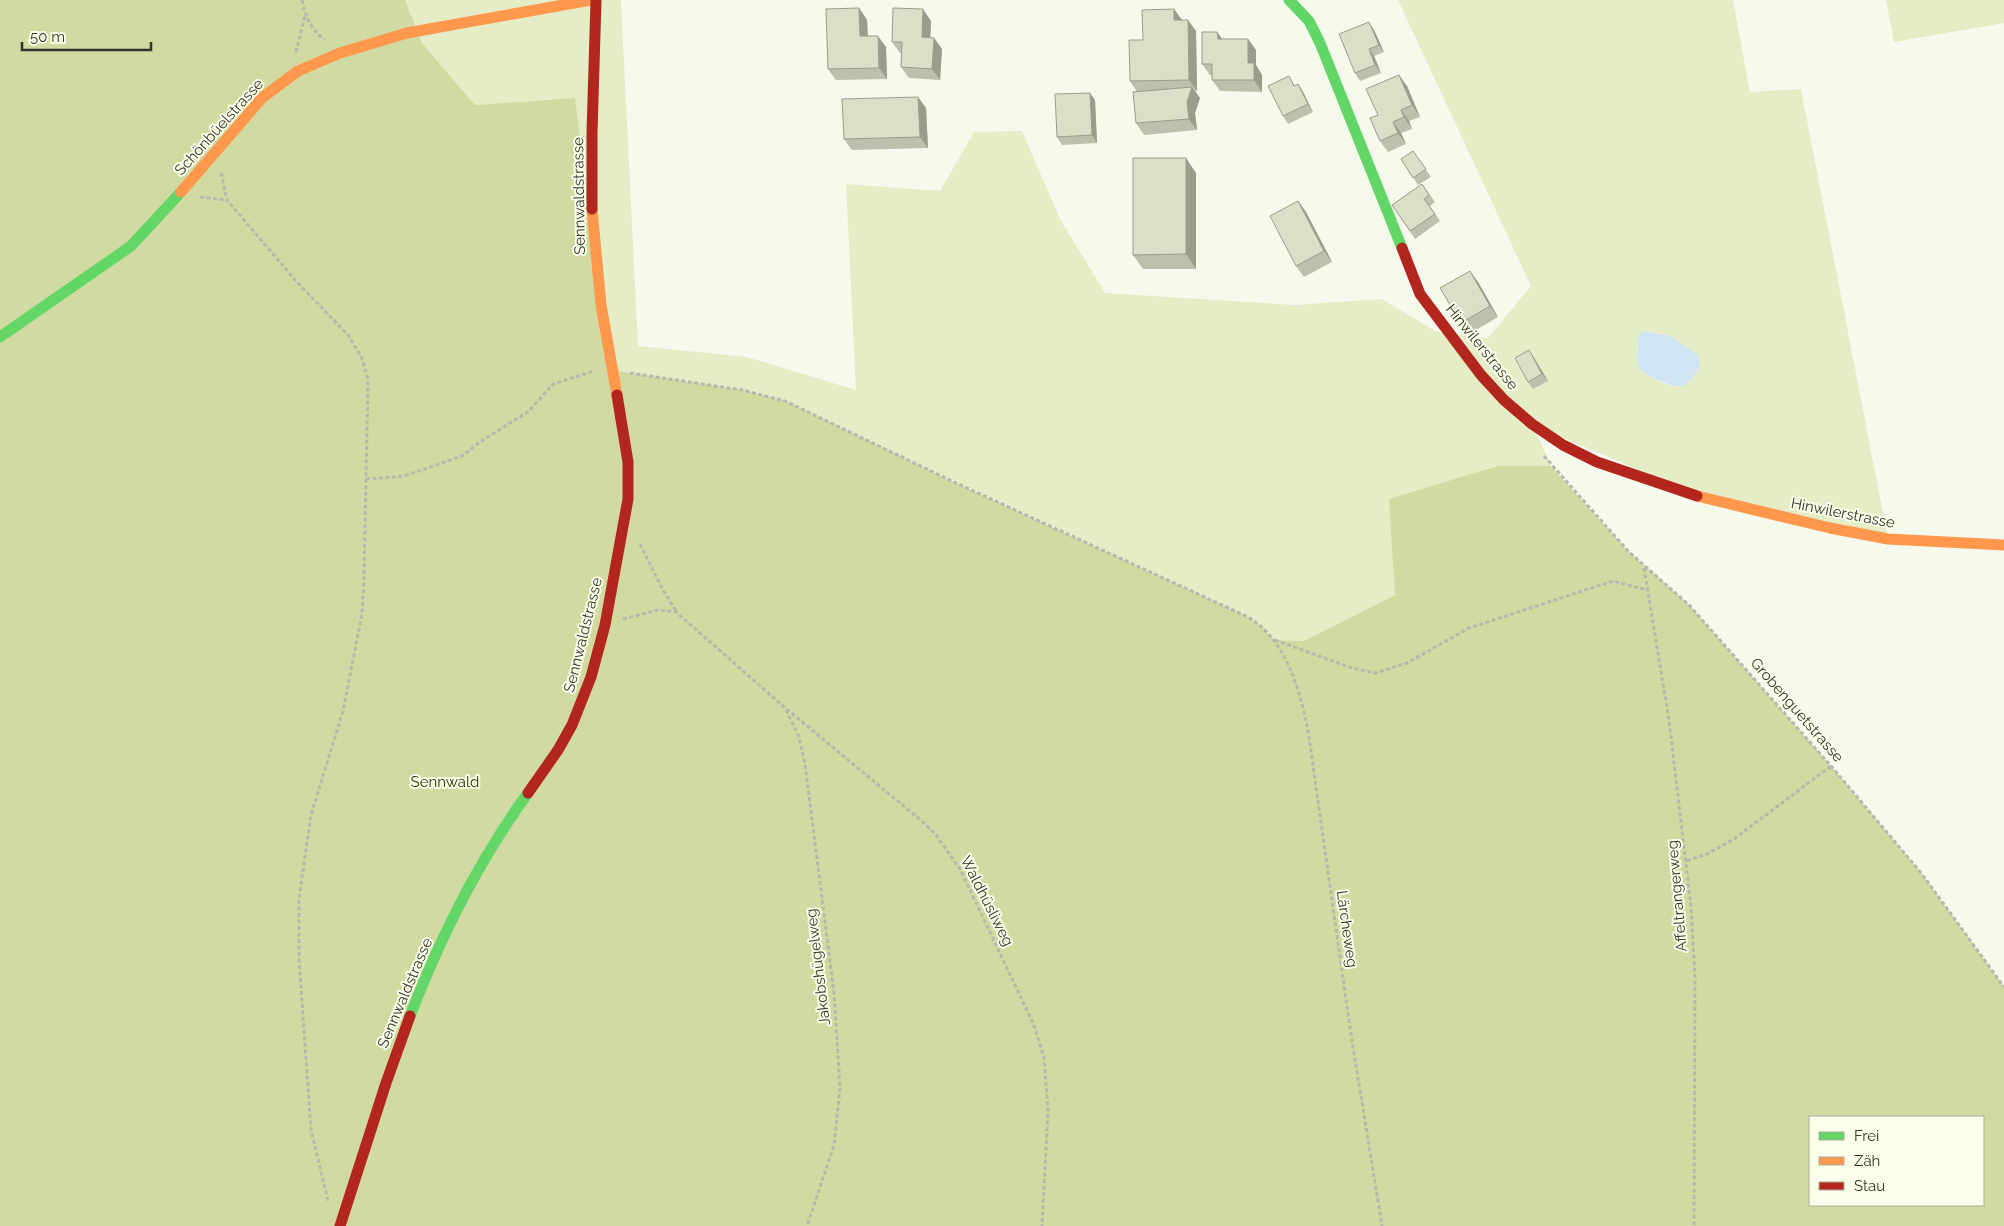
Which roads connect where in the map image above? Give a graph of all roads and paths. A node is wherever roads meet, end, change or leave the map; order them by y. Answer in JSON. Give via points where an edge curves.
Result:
{"nodes":[{"id":1,"x":302,"y":0,"type":"edge"},
{"id":2,"x":591,"y":0,"type":"edge"},
{"id":3,"x":596,"y":0,"type":"edge"},
{"id":4,"x":1289,"y":0,"type":"edge"},
{"id":5,"x":305,"y":14,"type":"junction"},
{"id":6,"x":340,"y":53,"type":"junction"},
{"id":7,"x":288,"y":76,"type":"junction"},
{"id":8,"x":216,"y":150,"type":"junction"},
{"id":9,"x":179,"y":195,"type":"junction"},
{"id":10,"x":227,"y":200,"type":"junction"},
{"id":11,"x":0,"y":337,"type":"edge"},
{"id":12,"x":611,"y":370,"type":"junction"},
{"id":13,"x":1551,"y":466,"type":"dead end"},
{"id":14,"x":366,"y":478,"type":"junction"},
{"id":15,"x":626,"y":520,"type":"junction"},
{"id":16,"x":2004,"y":545,"type":"edge"},
{"id":17,"x":1644,"y":567,"type":"junction"},
{"id":18,"x":1647,"y":590,"type":"junction"},
{"id":19,"x":676,"y":612,"type":"junction"},
{"id":20,"x":603,"y":625,"type":"junction"},
{"id":21,"x":1274,"y":640,"type":"junction"},
{"id":22,"x":783,"y":706,"type":"junction"},
{"id":23,"x":1831,"y":766,"type":"junction"},
{"id":24,"x":1687,"y":861,"type":"junction"},
{"id":25,"x":2004,"y":987,"type":"edge"},
{"id":26,"x":328,"y":1203,"type":"dead end"},
{"id":27,"x":340,"y":1226,"type":"edge"},
{"id":28,"x":808,"y":1226,"type":"edge"},
{"id":29,"x":1042,"y":1226,"type":"edge"},
{"id":30,"x":1382,"y":1226,"type":"edge"},
{"id":31,"x":1694,"y":1226,"type":"edge"}],
"edges":[{"from":1,"to":5,"type":"path"},
{"from":2,"to":6,"type":"street","name":"Schönbüelstrasse","via":[[407,33]]},
{"from":3,"to":12,"type":"street","name":"Sennwaldstrasse","via":[[592,215]]},
{"from":4,"to":16,"type":"street","name":"Hinwilerstrasse","via":[[1309,21],[1320,43],[1420,294],[1481,375],[1532,424],[1597,462],[1712,501],[1888,538]]},
{"from":5,"to":6,"type":"path","via":[[315,31]]},
{"from":5,"to":7,"type":"path"},
{"from":6,"to":7,"type":"street","name":"Schönbüelstrasse"},
{"from":7,"to":8,"type":"street","name":"Schönbüelstrasse","via":[[262,98]]},
{"from":8,"to":9,"type":"street","name":"Schönbüelstrasse"},
{"from":8,"to":10,"type":"path"},
{"from":9,"to":10,"type":"path"},
{"from":9,"to":11,"type":"street","name":"Schönbüelstrasse","via":[[131,246]]},
{"from":10,"to":14,"type":"path","via":[[348,335],[362,356],[369,387]]},
{"from":12,"to":14,"type":"path","via":[[594,371],[554,384],[526,414],[460,457],[404,476]]},
{"from":12,"to":15,"type":"street","name":"Sennwaldstrasse","via":[[629,455]]},
{"from":12,"to":21,"type":"path","via":[[742,390],[792,403],[954,482],[1246,616],[1262,626]]},
{"from":13,"to":17,"type":"path","name":"Grobenguetstrasse"},
{"from":14,"to":26,"type":"path","via":[[362,614],[343,711],[311,815],[299,898],[299,952],[311,1130]]},
{"from":15,"to":19,"type":"path","name":"Waldhüsliweg"},
{"from":15,"to":20,"type":"street","name":"Sennwaldstrasse"},
{"from":17,"to":18,"type":"path","name":"Affeltrangerweg"},
{"from":17,"to":23,"type":"path","name":"Grobenguetstrasse","via":[[1689,605]]},
{"from":18,"to":21,"type":"path","via":[[1613,581],[1469,628],[1407,663],[1375,673]]},
{"from":18,"to":24,"type":"path","name":"Affeltrangerweg","via":[[1669,720]]},
{"from":19,"to":20,"type":"path","via":[[648,612]]},
{"from":19,"to":22,"type":"path","name":"Waldhüsliweg"},
{"from":20,"to":27,"type":"street","name":"Sennwaldstrasse","via":[[589,682],[572,726],[487,856],[430,968],[381,1094]]},
{"from":21,"to":30,"type":"path","name":"Lärcheweg","via":[[1295,682],[1308,730]]},
{"from":22,"to":28,"type":"path","name":"Jakobshügelweg","via":[[796,727],[802,748],[834,993],[839,1060],[839,1108],[834,1145]]},
{"from":22,"to":29,"type":"path","name":"Waldhüsliweg","via":[[923,822],[949,852],[969,887],[1033,1023],[1044,1057],[1048,1110]]},
{"from":23,"to":24,"type":"path","via":[[1734,839]]},
{"from":23,"to":25,"type":"path","name":"Grobenguetstrasse","via":[[1922,874]]},
{"from":24,"to":31,"type":"path","name":"Affeltrangerweg","via":[[1695,978]]}]}
